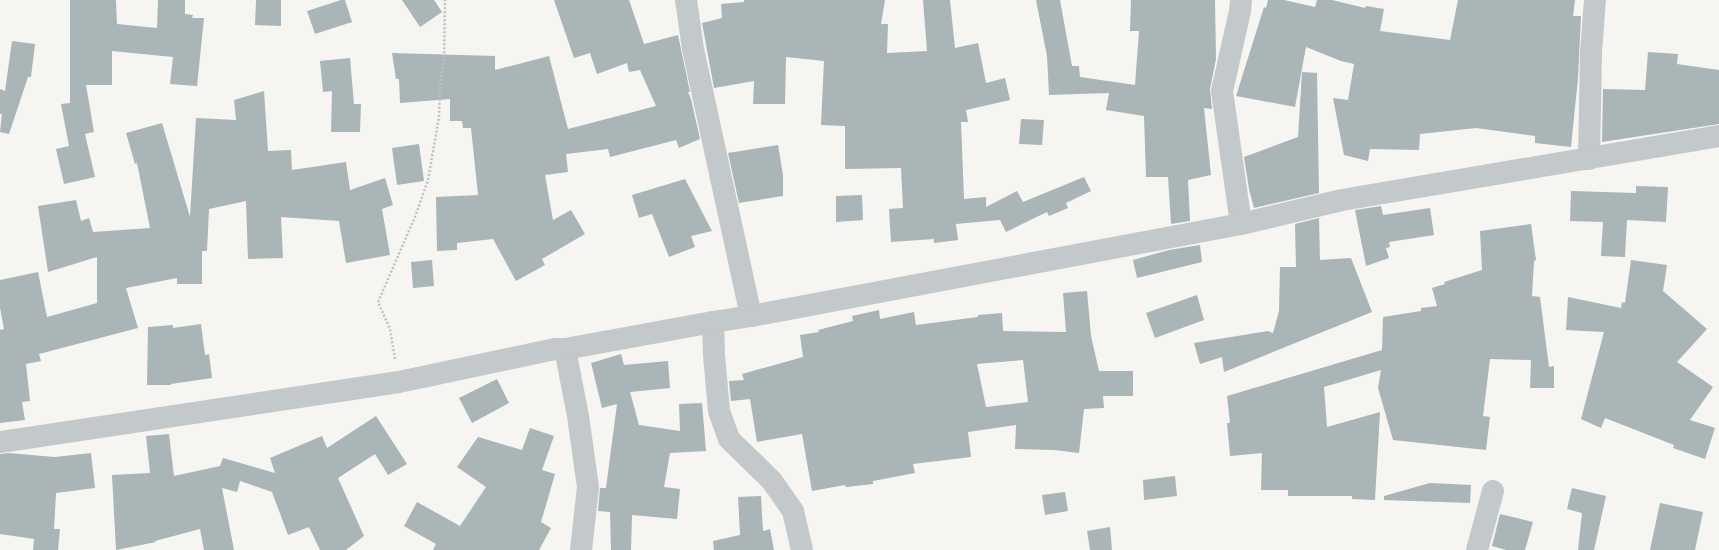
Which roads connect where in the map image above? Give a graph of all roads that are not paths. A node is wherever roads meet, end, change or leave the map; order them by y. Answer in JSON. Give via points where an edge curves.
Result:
{"nodes":[{"id":1,"x":686,"y":0,"type":"edge"},
{"id":2,"x":1240,"y":0,"type":"edge"},
{"id":3,"x":1595,"y":0,"type":"edge"},
{"id":4,"x":1719,"y":136,"type":"edge"},
{"id":5,"x":1589,"y":159,"type":"junction"},
{"id":6,"x":1241,"y":224,"type":"junction"},
{"id":7,"x":751,"y":316,"type":"junction"},
{"id":8,"x":713,"y":322,"type":"junction"},
{"id":9,"x":565,"y":349,"type":"junction"},
{"id":10,"x":0,"y":442,"type":"edge"},
{"id":11,"x":1493,"y":491,"type":"dead end"},
{"id":12,"x":581,"y":550,"type":"edge"},
{"id":13,"x":802,"y":550,"type":"edge"},
{"id":14,"x":1477,"y":550,"type":"edge"}],
"edges":[{"from":1,"to":7,"type":"street","via":[[694,49]]},
{"from":2,"to":6,"type":"street","via":[[1240,11],[1222,91]]},
{"from":3,"to":5,"type":"street","via":[[1591,52]]},
{"from":4,"to":5,"type":"street"},
{"from":5,"to":6,"type":"street","via":[[1342,200]]},
{"from":6,"to":7,"type":"street"},
{"from":7,"to":8,"type":"street"},
{"from":8,"to":9,"type":"street"},
{"from":8,"to":13,"type":"street","via":[[719,411],[729,439],[772,481],[794,511]]},
{"from":9,"to":10,"type":"street","via":[[399,382]]},
{"from":9,"to":12,"type":"street","via":[[588,487]]},
{"from":11,"to":14,"type":"street"}]}
